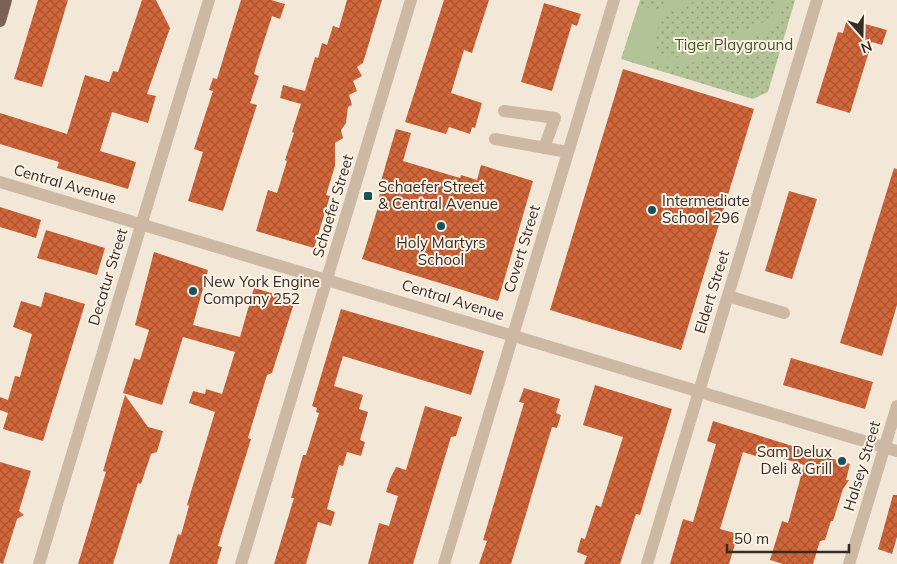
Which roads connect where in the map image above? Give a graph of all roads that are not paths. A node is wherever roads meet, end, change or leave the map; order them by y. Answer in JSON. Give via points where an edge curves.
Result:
{"nodes":[{"id":1,"x":6,"y":0,"type":"edge"},
{"id":2,"x":209,"y":0,"type":"edge"},
{"id":3,"x":412,"y":0,"type":"edge"},
{"id":4,"x":614,"y":0,"type":"edge"},
{"id":5,"x":817,"y":0,"type":"edge"},
{"id":6,"x":0,"y":21,"type":"edge"},
{"id":7,"x":504,"y":111,"type":"dead end"},
{"id":8,"x":495,"y":139,"type":"dead end"},
{"id":9,"x":544,"y":148,"type":"junction"},
{"id":10,"x":568,"y":152,"type":"junction"},
{"id":11,"x":0,"y":182,"type":"edge"},
{"id":12,"x":141,"y":224,"type":"junction"},
{"id":13,"x":327,"y":279,"type":"junction"},
{"id":14,"x":728,"y":296,"type":"junction"},
{"id":15,"x":784,"y":313,"type":"dead end"},
{"id":16,"x":513,"y":335,"type":"junction"},
{"id":17,"x":699,"y":392,"type":"junction"},
{"id":18,"x":897,"y":406,"type":"edge"},
{"id":19,"x":891,"y":449,"type":"edge"},
{"id":20,"x":39,"y":564,"type":"edge"},
{"id":21,"x":241,"y":564,"type":"edge"},
{"id":22,"x":444,"y":564,"type":"edge"},
{"id":23,"x":647,"y":564,"type":"edge"},
{"id":24,"x":850,"y":564,"type":"edge"}],
"edges":[{"from":1,"to":6,"type":"main road"},
{"from":2,"to":12,"type":"street","name":"Decatur Street"},
{"from":3,"to":13,"type":"street","name":"Schaefer Street"},
{"from":4,"to":10,"type":"street","name":"Covert Street"},
{"from":5,"to":14,"type":"street","name":"Eldert Street"},
{"from":7,"to":9,"type":"street","via":[[555,118]]},
{"from":8,"to":9,"type":"street"},
{"from":9,"to":10,"type":"street"},
{"from":10,"to":16,"type":"street","name":"Covert Street"},
{"from":11,"to":12,"type":"street","name":"Central Avenue"},
{"from":12,"to":13,"type":"street","name":"Central Avenue"},
{"from":12,"to":20,"type":"street","name":"Decatur Street"},
{"from":13,"to":16,"type":"street","name":"Central Avenue"},
{"from":13,"to":21,"type":"street","name":"Schaefer Street"},
{"from":14,"to":15,"type":"street"},
{"from":14,"to":17,"type":"street","name":"Eldert Street"},
{"from":16,"to":17,"type":"street","name":"Central Avenue"},
{"from":16,"to":22,"type":"street","name":"Covert Street"},
{"from":17,"to":19,"type":"street","name":"Central Avenue"},
{"from":17,"to":23,"type":"street","name":"Eldert Street"},
{"from":18,"to":19,"type":"street","name":"Halsey Street"},
{"from":19,"to":24,"type":"street","name":"Halsey Street"}]}
